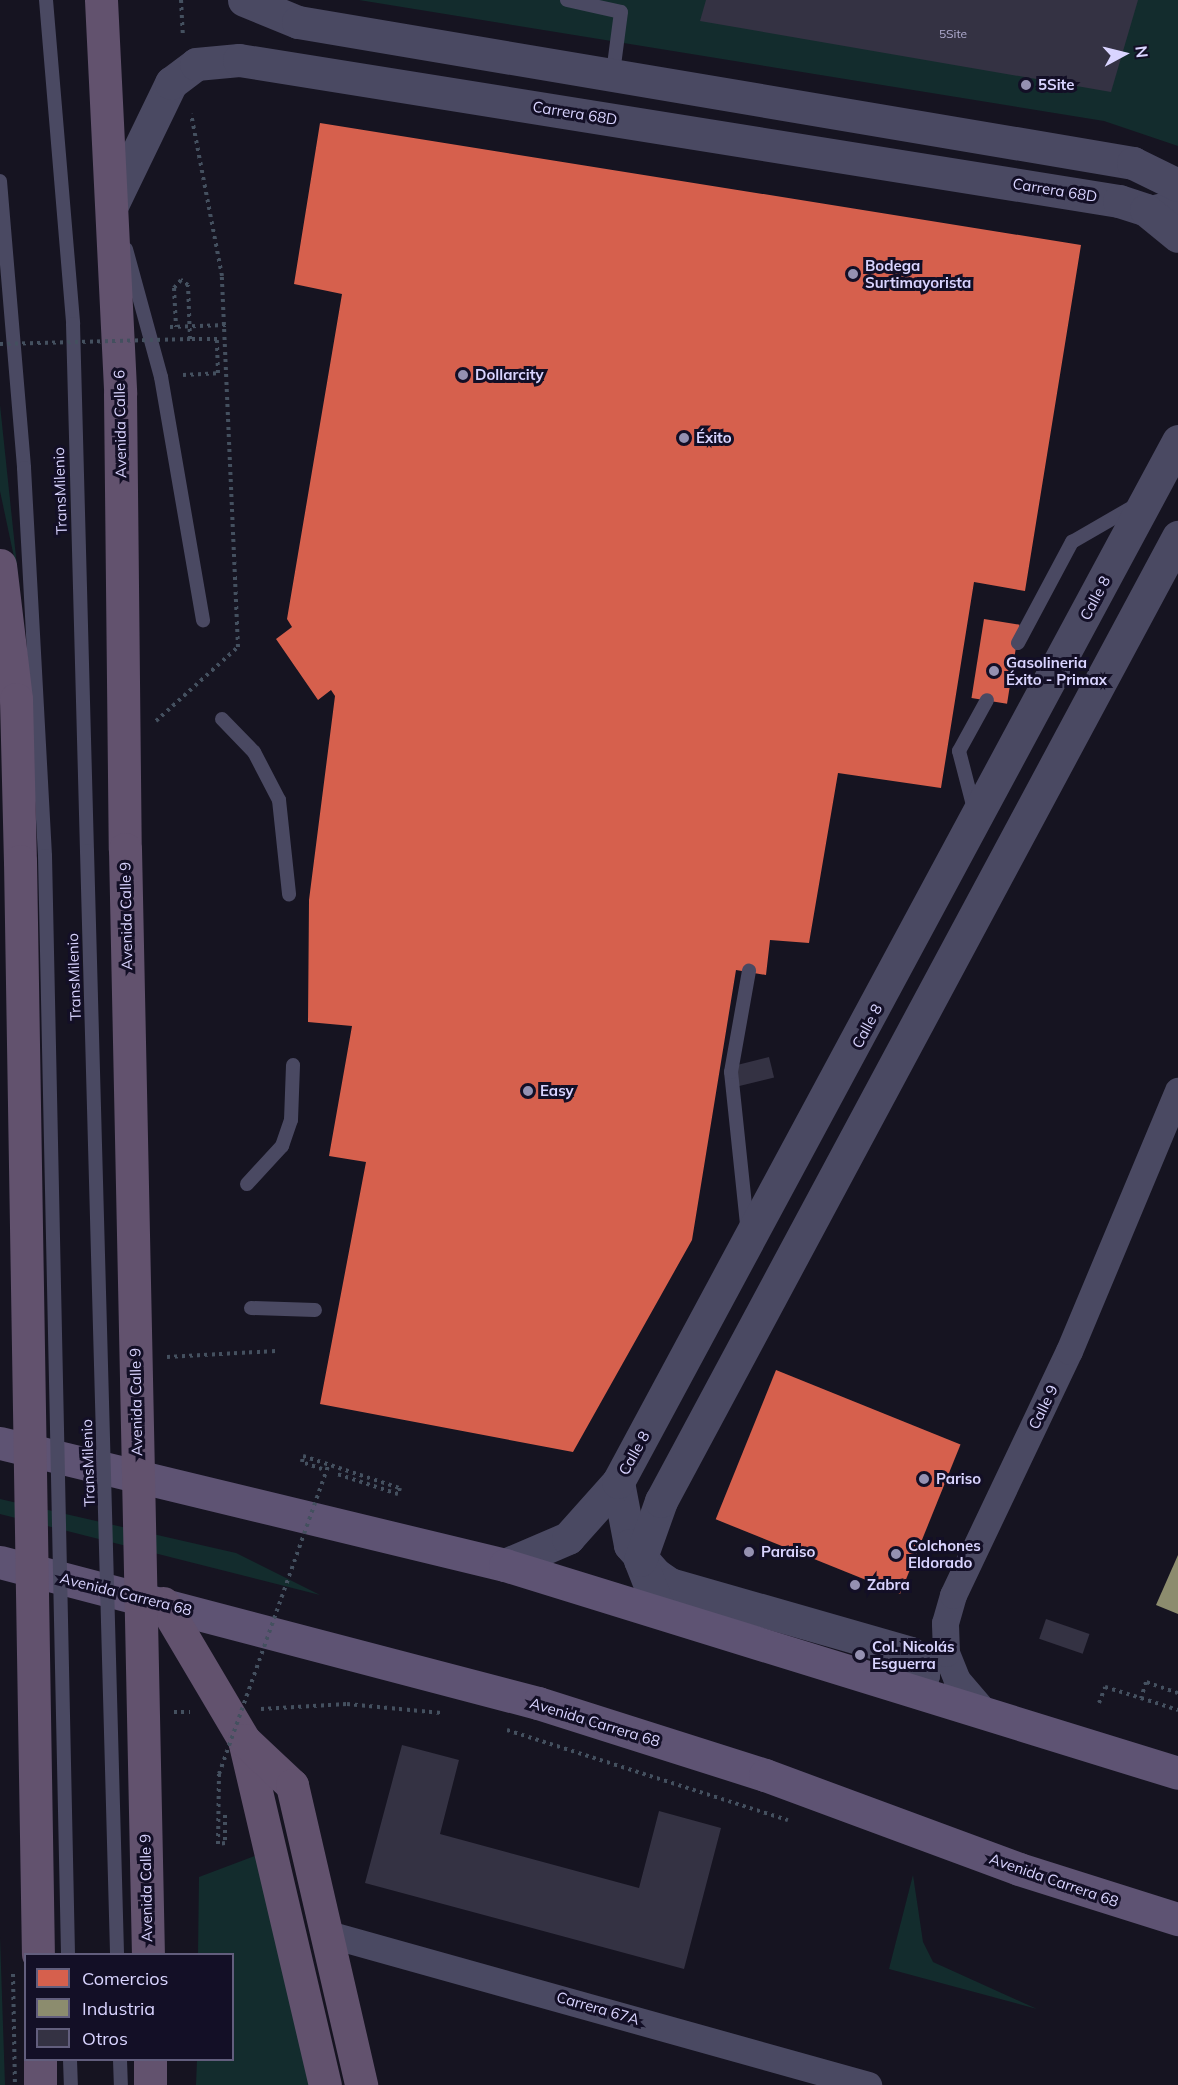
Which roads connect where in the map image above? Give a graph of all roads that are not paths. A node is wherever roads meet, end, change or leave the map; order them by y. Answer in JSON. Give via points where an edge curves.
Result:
{"nodes":[{"id":1,"x":46,"y":0,"type":"edge"},
{"id":2,"x":101,"y":0,"type":"edge"},
{"id":3,"x":244,"y":0,"type":"edge"},
{"id":4,"x":567,"y":0,"type":"edge"},
{"id":5,"x":613,"y":73,"type":"junction"},
{"id":6,"x":0,"y":181,"type":"edge"},
{"id":7,"x":1178,"y":184,"type":"edge"},
{"id":8,"x":1178,"y":202,"type":"edge"},
{"id":9,"x":1132,"y":205,"type":"junction"},
{"id":10,"x":112,"y":206,"type":"junction"},
{"id":11,"x":1178,"y":236,"type":"edge"},
{"id":12,"x":1178,"y":441,"type":"edge"},
{"id":13,"x":1148,"y":498,"type":"junction"},
{"id":14,"x":1178,"y":537,"type":"edge"},
{"id":15,"x":0,"y":565,"type":"edge"},
{"id":16,"x":203,"y":620,"type":"dead end"},
{"id":17,"x":1018,"y":643,"type":"dead end"},
{"id":18,"x":7,"y":668,"type":"edge"},
{"id":19,"x":987,"y":700,"type":"dead end"},
{"id":20,"x":222,"y":719,"type":"dead end"},
{"id":21,"x":977,"y":821,"type":"junction"},
{"id":22,"x":125,"y":849,"type":"joint"},
{"id":23,"x":32,"y":858,"type":"junction"},
{"id":24,"x":289,"y":894,"type":"dead end"},
{"id":25,"x":749,"y":971,"type":"dead end"},
{"id":26,"x":293,"y":1065,"type":"dead end"},
{"id":27,"x":1178,"y":1092,"type":"edge"},
{"id":28,"x":247,"y":1184,"type":"dead end"},
{"id":29,"x":742,"y":1257,"type":"junction"},
{"id":30,"x":251,"y":1308,"type":"dead end"},
{"id":31,"x":315,"y":1310,"type":"dead end"},
{"id":32,"x":0,"y":1443,"type":"edge"},
{"id":33,"x":618,"y":1482,"type":"junction"},
{"id":34,"x":639,"y":1560,"type":"junction"},
{"id":35,"x":0,"y":1562,"type":"edge"},
{"id":36,"x":505,"y":1565,"type":"junction"},
{"id":37,"x":163,"y":1603,"type":"junction"},
{"id":38,"x":660,"y":1611,"type":"junction"},
{"id":39,"x":900,"y":1686,"type":"junction"},
{"id":40,"x":988,"y":1716,"type":"junction"},
{"id":41,"x":244,"y":1740,"type":"junction"},
{"id":42,"x":1178,"y":1773,"type":"edge"},
{"id":43,"x":1178,"y":1919,"type":"edge"},
{"id":44,"x":328,"y":1934,"type":"junction"},
{"id":45,"x":38,"y":1953,"type":"edge"},
{"id":46,"x":68,"y":1953,"type":"edge"},
{"id":47,"x":117,"y":1953,"type":"edge"},
{"id":48,"x":148,"y":1953,"type":"edge"},
{"id":49,"x":40,"y":2061,"type":"edge"},
{"id":50,"x":70,"y":2061,"type":"edge"},
{"id":51,"x":120,"y":2061,"type":"edge"},
{"id":52,"x":150,"y":2061,"type":"edge"},
{"id":53,"x":40,"y":2085,"type":"edge"},
{"id":54,"x":71,"y":2085,"type":"edge"},
{"id":55,"x":121,"y":2085,"type":"edge"},
{"id":56,"x":150,"y":2085,"type":"edge"},
{"id":57,"x":325,"y":2085,"type":"edge"},
{"id":58,"x":361,"y":2085,"type":"edge"},
{"id":59,"x":868,"y":2085,"type":"edge"}],
"edges":[{"from":1,"to":47,"type":"lane","name":"TransMilenio","bridge":true,"via":[[73,324]]},
{"from":2,"to":10,"type":"highway","name":"Avenida Calle 6"},
{"from":3,"to":5,"type":"street","via":[[298,22]]},
{"from":4,"to":5,"type":"lane","via":[[621,12]]},
{"from":5,"to":7,"type":"street","via":[[1133,163]]},
{"from":6,"to":23,"type":"lane","name":"TransMilenio","via":[[24,468]]},
{"from":8,"to":9,"type":"street","name":"Carrera 68D"},
{"from":9,"to":10,"type":"street","name":"Carrera 68D","via":[[238,60],[196,64],[171,83]]},
{"from":9,"to":11,"type":"street"},
{"from":10,"to":16,"type":"lane","via":[[161,377]]},
{"from":10,"to":22,"type":"highway","name":"Avenida Calle 6","via":[[120,394]]},
{"from":12,"to":13,"type":"street","name":"Calle 8"},
{"from":13,"to":17,"type":"lane","via":[[1071,542]]},
{"from":13,"to":21,"type":"street","name":"Calle 8"},
{"from":14,"to":34,"type":"street","via":[[661,1501]]},
{"from":15,"to":18,"type":"highway"},
{"from":18,"to":23,"type":"highway"},
{"from":19,"to":21,"type":"lane","via":[[959,752]]},
{"from":20,"to":24,"type":"lane","via":[[254,752],[279,800]]},
{"from":21,"to":29,"type":"street","name":"Calle 8"},
{"from":22,"to":48,"type":"highway","name":"Avenida Calle 9","bridge":true},
{"from":23,"to":45,"type":"highway","bridge":true},
{"from":23,"to":46,"type":"lane","name":"TransMilenio","bridge":true},
{"from":25,"to":29,"type":"lane","via":[[731,1072],[731,1113],[747,1204]]},
{"from":26,"to":28,"type":"lane","via":[[291,1120],[282,1146]]},
{"from":27,"to":40,"type":"street","name":"Calle 9","via":[[1070,1351],[953,1595],[945,1623],[946,1653],[957,1680]]},
{"from":29,"to":33,"type":"street","name":"Calle 8"},
{"from":30,"to":31,"type":"lane"},
{"from":32,"to":36,"type":"main road"},
{"from":33,"to":34,"type":"street","via":[[623,1524]]},
{"from":33,"to":36,"type":"street","name":"Calle 8","via":[[568,1538]]},
{"from":34,"to":38,"type":"street"},
{"from":34,"to":39,"type":"street","via":[[670,1584],[910,1653],[923,1664],[923,1675],[917,1684]]},
{"from":35,"to":37,"type":"main road","name":"Avenida Carrera 68"},
{"from":36,"to":38,"type":"main road"},
{"from":37,"to":41,"type":"highway"},
{"from":37,"to":43,"type":"main road","name":"Avenida Carrera 68","via":[[538,1703],[765,1775],[1019,1869]]},
{"from":38,"to":39,"type":"main road"},
{"from":39,"to":40,"type":"main road"},
{"from":40,"to":42,"type":"main road"},
{"from":41,"to":44,"type":"highway","via":[[292,1785]]},
{"from":41,"to":57,"type":"highway"},
{"from":44,"to":58,"type":"highway"},
{"from":44,"to":59,"type":"street","name":"Carrera 67A"},
{"from":49,"to":53,"type":"highway"},
{"from":50,"to":54,"type":"lane"},
{"from":51,"to":55,"type":"lane"},
{"from":52,"to":56,"type":"highway"}]}
